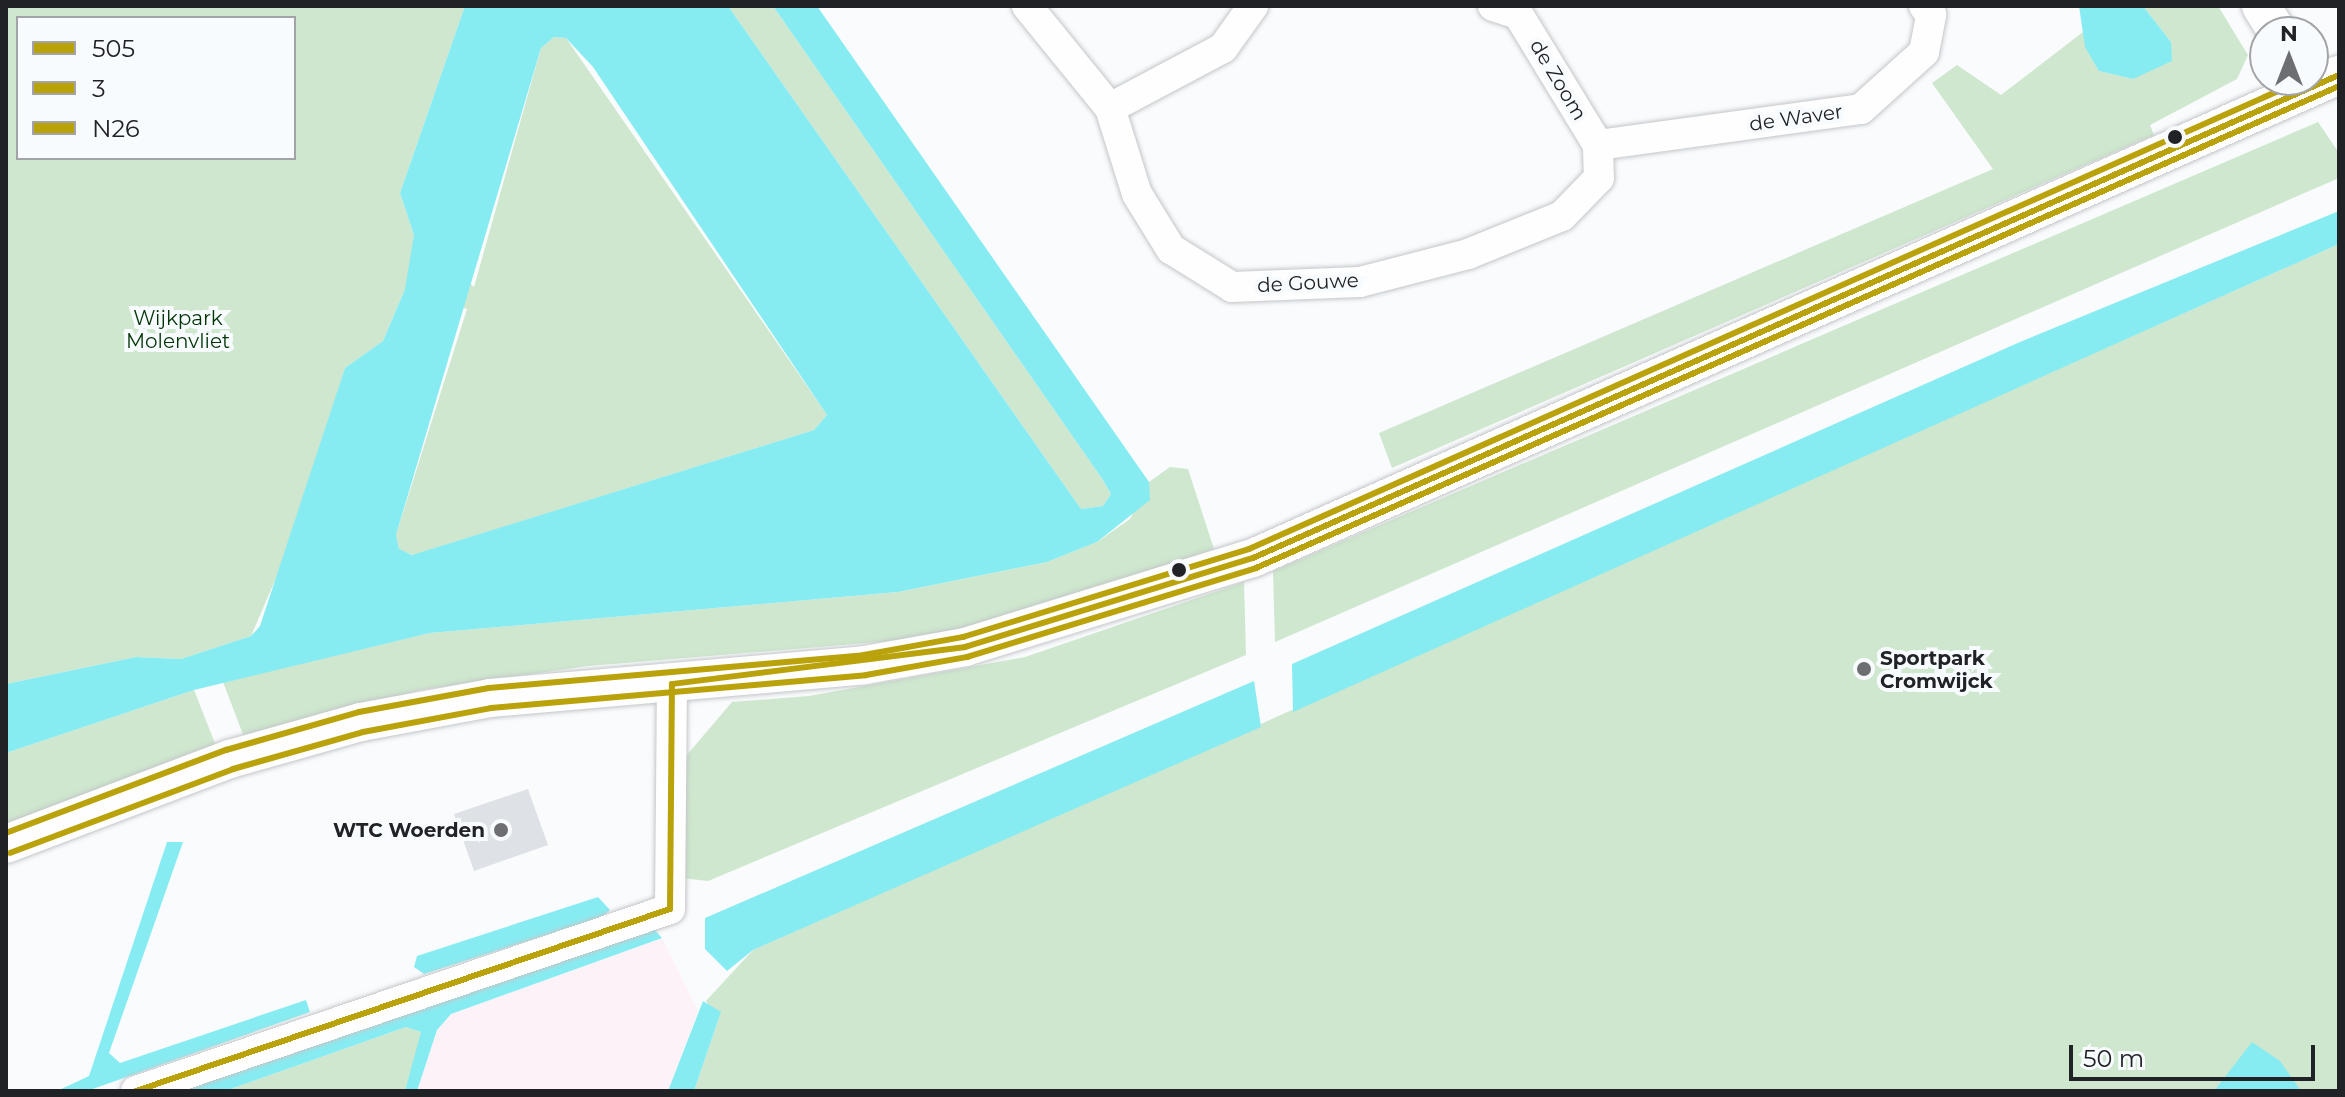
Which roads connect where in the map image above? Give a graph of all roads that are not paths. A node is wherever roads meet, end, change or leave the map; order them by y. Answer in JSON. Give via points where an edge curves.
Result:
{"nodes":[{"id":1,"x":1027,"y":6,"type":"edge"},
{"id":2,"x":1253,"y":6,"type":"edge"},
{"id":3,"x":1924,"y":6,"type":"edge"},
{"id":4,"x":1513,"y":9,"type":"edge"},
{"id":5,"x":2280,"y":96,"type":"edge"},
{"id":6,"x":1110,"y":108,"type":"junction"},
{"id":7,"x":1598,"y":145,"type":"junction"},
{"id":8,"x":672,"y":684,"type":"junction"},
{"id":9,"x":6,"y":844,"type":"edge"},
{"id":10,"x":136,"y":1091,"type":"edge"}],
"edges":[{"from":1,"to":6,"type":"street","name":"de Gouwe"},
{"from":2,"to":6,"type":"street","via":[[1223,48]]},
{"from":3,"to":7,"type":"street","name":"de Waver","via":[[1931,15],[1924,52],[1861,109]]},
{"from":4,"to":7,"type":"street","name":"de Zoom"},
{"from":5,"to":8,"type":"street","via":[[1253,558],[965,647]]},
{"from":6,"to":7,"type":"street","name":"de Gouwe","via":[[1137,194],[1171,249],[1232,287],[1360,282],[1468,254],[1562,216],[1599,178]]},
{"from":8,"to":9,"type":"street","via":[[490,698],[361,722],[230,759]]},
{"from":8,"to":10,"type":"street","via":[[670,909]]}]}
